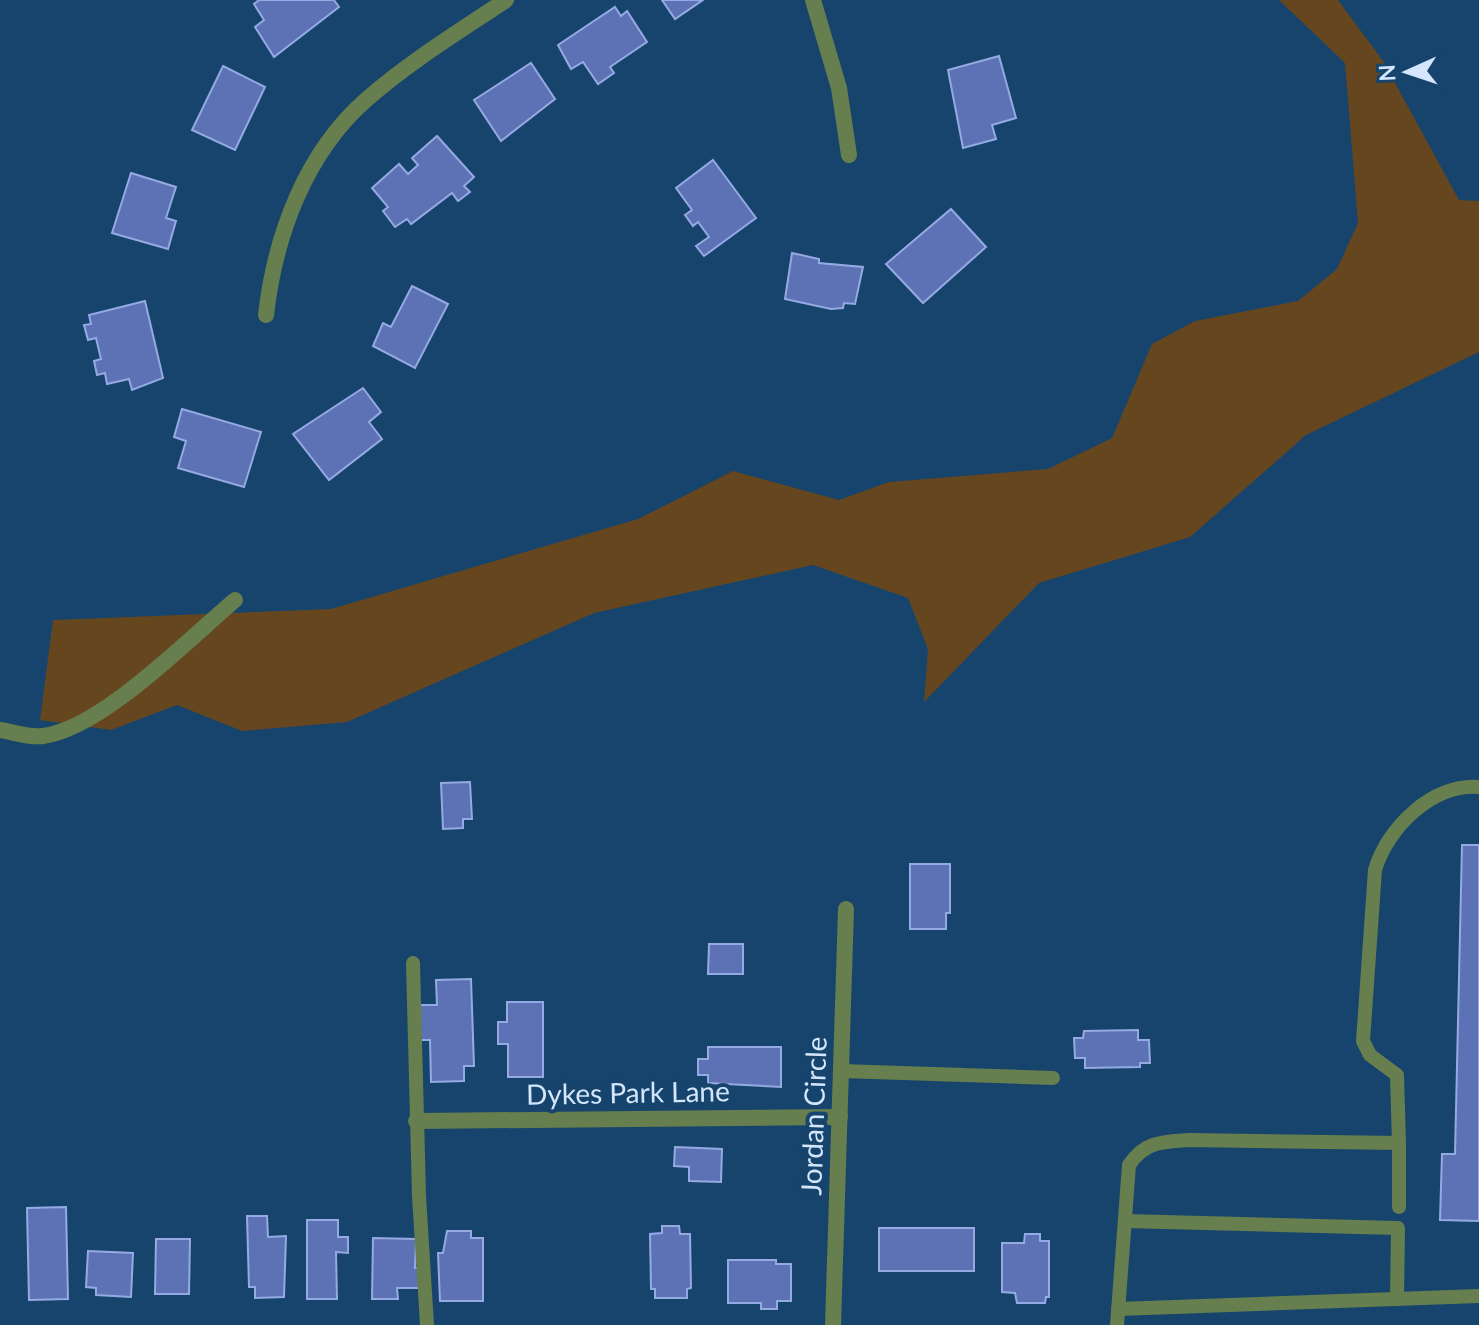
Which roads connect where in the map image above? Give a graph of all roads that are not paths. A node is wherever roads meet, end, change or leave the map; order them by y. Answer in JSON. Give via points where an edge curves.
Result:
{"nodes":[{"id":1,"x":506,"y":0,"type":"edge"},
{"id":2,"x":813,"y":0,"type":"edge"},
{"id":3,"x":849,"y":155,"type":"dead end"},
{"id":4,"x":266,"y":315,"type":"dead end"},
{"id":5,"x":235,"y":600,"type":"dead end"},
{"id":6,"x":0,"y":730,"type":"edge"},
{"id":7,"x":1479,"y":787,"type":"edge"},
{"id":8,"x":846,"y":909,"type":"dead end"},
{"id":9,"x":413,"y":963,"type":"dead end"},
{"id":10,"x":841,"y":1071,"type":"junction"},
{"id":11,"x":1053,"y":1078,"type":"dead end"},
{"id":12,"x":840,"y":1117,"type":"junction"},
{"id":13,"x":416,"y":1121,"type":"junction"},
{"id":14,"x":1399,"y":1143,"type":"junction"},
{"id":15,"x":1399,"y":1217,"type":"junction"},
{"id":16,"x":1125,"y":1221,"type":"junction"},
{"id":17,"x":1479,"y":1296,"type":"edge"},
{"id":18,"x":1397,"y":1299,"type":"junction"},
{"id":19,"x":1118,"y":1309,"type":"junction"},
{"id":20,"x":427,"y":1325,"type":"edge"},
{"id":21,"x":833,"y":1325,"type":"edge"},
{"id":22,"x":1117,"y":1325,"type":"edge"}],
"edges":[{"from":1,"to":4,"type":"street","via":[[366,99],[334,135],[307,176],[283,230]]},
{"from":2,"to":3,"type":"street","via":[[839,88]]},
{"from":5,"to":6,"type":"street","via":[[131,689],[78,726],[42,736]]},
{"from":7,"to":14,"type":"lane","via":[[1442,791],[1381,849],[1375,870],[1363,1041],[1370,1055],[1397,1075]]},
{"from":8,"to":10,"type":"street","name":"Jordan Circle"},
{"from":9,"to":13,"type":"lane"},
{"from":10,"to":11,"type":"lane"},
{"from":10,"to":12,"type":"street","name":"Jordan Circle"},
{"from":12,"to":13,"type":"street","name":"Dykes Park Lane"},
{"from":12,"to":21,"type":"street","name":"Jordan Circle"},
{"from":13,"to":20,"type":"lane"},
{"from":14,"to":15,"type":"lane"},
{"from":14,"to":16,"type":"lane","via":[[1155,1142],[1139,1149],[1129,1165]]},
{"from":15,"to":16,"type":"lane"},
{"from":15,"to":18,"type":"lane"},
{"from":16,"to":19,"type":"lane"},
{"from":17,"to":18,"type":"lane"},
{"from":18,"to":19,"type":"lane"},
{"from":19,"to":22,"type":"lane"}]}
